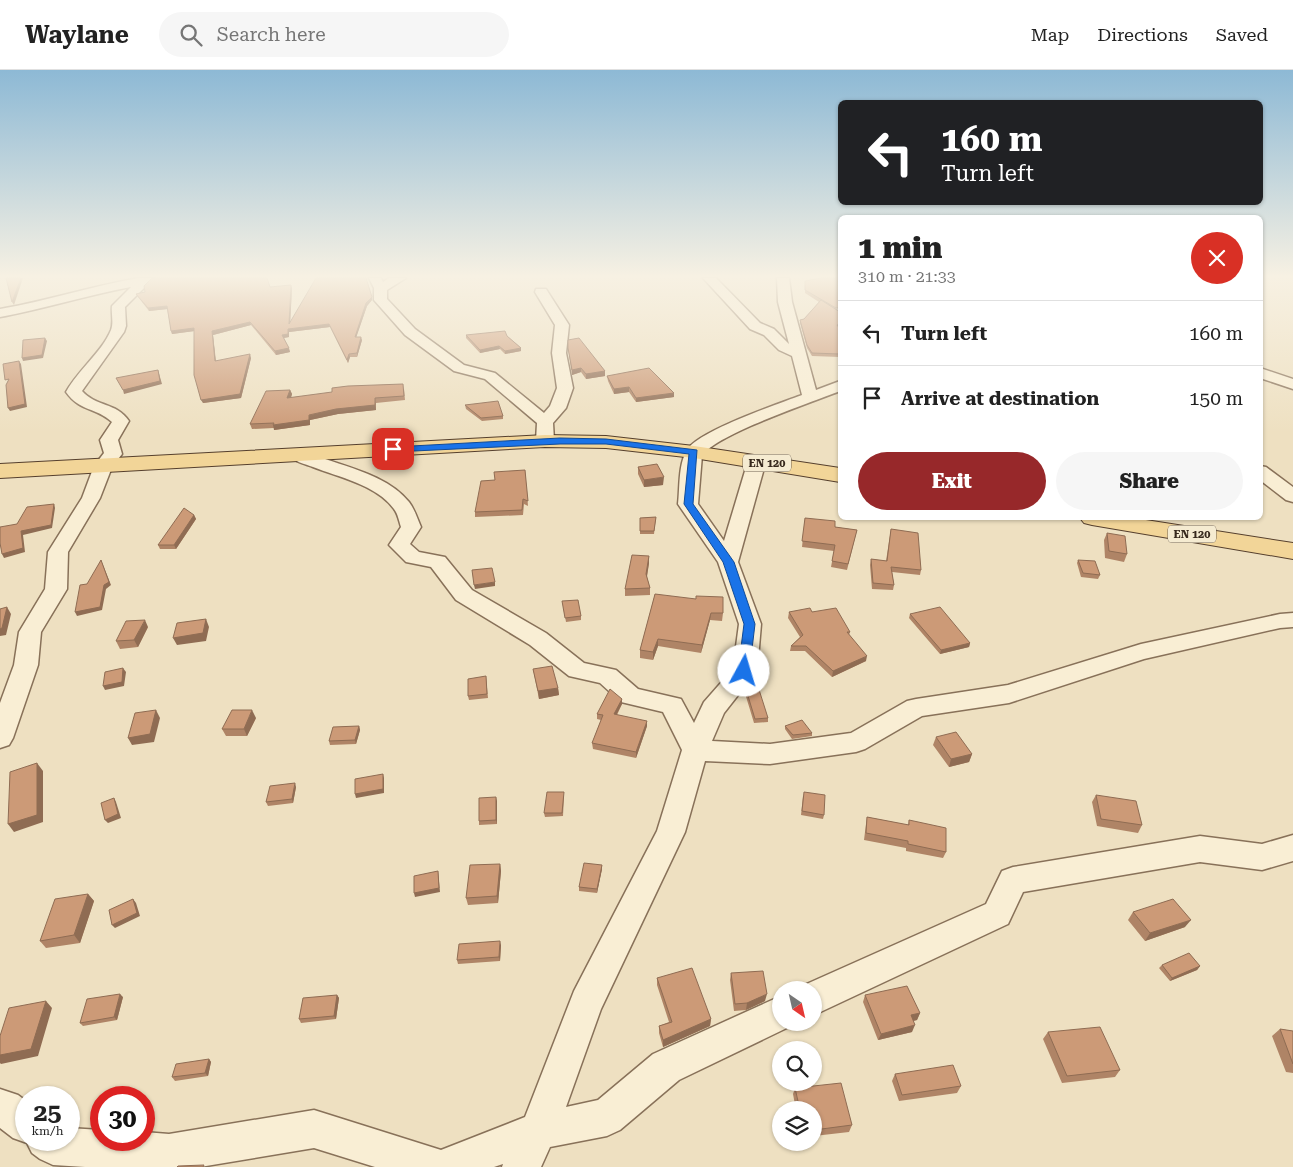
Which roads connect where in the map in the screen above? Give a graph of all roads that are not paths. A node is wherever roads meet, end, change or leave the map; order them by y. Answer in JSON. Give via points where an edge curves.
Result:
{"nodes":[{"id":1,"x":119,"y":329,"type":"edge"},
{"id":2,"x":407,"y":329,"type":"edge"},
{"id":3,"x":562,"y":329,"type":"edge"},
{"id":4,"x":762,"y":329,"type":"edge"},
{"id":5,"x":791,"y":329,"type":"edge"},
{"id":6,"x":797,"y":353,"type":"junction"},
{"id":7,"x":1263,"y":368,"type":"edge"},
{"id":8,"x":1293,"y":371,"type":"edge"},
{"id":9,"x":1263,"y":374,"type":"edge"},
{"id":10,"x":1293,"y":384,"type":"edge"},
{"id":11,"x":838,"y":387,"type":"edge"},
{"id":12,"x":810,"y":397,"type":"junction"},
{"id":13,"x":545,"y":431,"type":"junction"},
{"id":14,"x":694,"y":452,"type":"junction"},
{"id":15,"x":298,"y":455,"type":"junction"},
{"id":16,"x":757,"y":462,"type":"junction"},
{"id":17,"x":103,"y":466,"type":"junction"},
{"id":18,"x":0,"y":471,"type":"edge"},
{"id":19,"x":1263,"y":473,"type":"edge"},
{"id":20,"x":838,"y":475,"type":"edge"},
{"id":21,"x":1293,"y":496,"type":"edge"},
{"id":22,"x":1104,"y":520,"type":"edge"},
{"id":23,"x":1293,"y":551,"type":"edge"},
{"id":24,"x":728,"y":562,"type":"junction"},
{"id":25,"x":1293,"y":620,"type":"edge"},
{"id":26,"x":0,"y":738,"type":"edge"},
{"id":27,"x":695,"y":750,"type":"junction"},
{"id":28,"x":1293,"y":848,"type":"edge"},
{"id":29,"x":822,"y":994,"type":"edge"},
{"id":30,"x":772,"y":1017,"type":"edge"},
{"id":31,"x":0,"y":1107,"type":"edge"},
{"id":32,"x":15,"y":1116,"type":"edge"},
{"id":33,"x":538,"y":1131,"type":"junction"},
{"id":34,"x":80,"y":1148,"type":"edge"},
{"id":35,"x":436,"y":1167,"type":"edge"},
{"id":36,"x":445,"y":1167,"type":"edge"},
{"id":37,"x":521,"y":1167,"type":"edge"}],
"edges":[{"from":1,"to":17,"type":"street","via":[[109,347],[80,378],[74,392],[83,402],[110,411],[121,421],[109,440],[113,454]]},
{"from":2,"to":13,"type":"street","via":[[459,368],[490,376]]},
{"from":3,"to":13,"type":"street","via":[[559,353],[565,388]]},
{"from":4,"to":6,"type":"street"},
{"from":5,"to":6,"type":"street"},
{"from":6,"to":12,"type":"street"},
{"from":7,"to":8,"type":"street"},
{"from":9,"to":10,"type":"street"},
{"from":11,"to":12,"type":"street"},
{"from":12,"to":14,"type":"street","via":[[722,434],[701,444]]},
{"from":13,"to":14,"type":"main road","number":"EN 120"},
{"from":13,"to":15,"type":"main road","number":"EN 120"},
{"from":14,"to":16,"type":"main road","number":"EN 120"},
{"from":14,"to":24,"type":"street","via":[[688,504]]},
{"from":15,"to":17,"type":"main road","number":"EN 120"},
{"from":15,"to":27,"type":"street","via":[[372,482],[402,506],[411,527],[399,545],[412,558],[438,561],[464,595],[538,639],[578,670],[607,676],[630,696],[672,705]]},
{"from":16,"to":20,"type":"main road","number":"EN 120"},
{"from":16,"to":24,"type":"street"},
{"from":17,"to":18,"type":"main road","number":"EN 120"},
{"from":17,"to":26,"type":"street","via":[[91,498],[58,552],[56,589],[30,632],[26,665]]},
{"from":19,"to":21,"type":"street"},
{"from":22,"to":23,"type":"main road","number":"EN 120"},
{"from":24,"to":27,"type":"street","via":[[750,624],[744,671],[713,709]]},
{"from":25,"to":27,"type":"street","via":[[1141,652],[1010,694],[916,708],[856,742],[770,754]]},
{"from":27,"to":33,"type":"street","via":[[671,832],[586,1003]]},
{"from":28,"to":29,"type":"street","via":[[1262,857],[1200,849],[1013,880],[997,914]]},
{"from":30,"to":33,"type":"street","via":[[666,1067],[607,1117]]},
{"from":31,"to":32,"type":"street"},
{"from":33,"to":36,"type":"street"},
{"from":33,"to":37,"type":"street"},
{"from":34,"to":35,"type":"street","via":[[169,1153],[314,1129]]}]}
